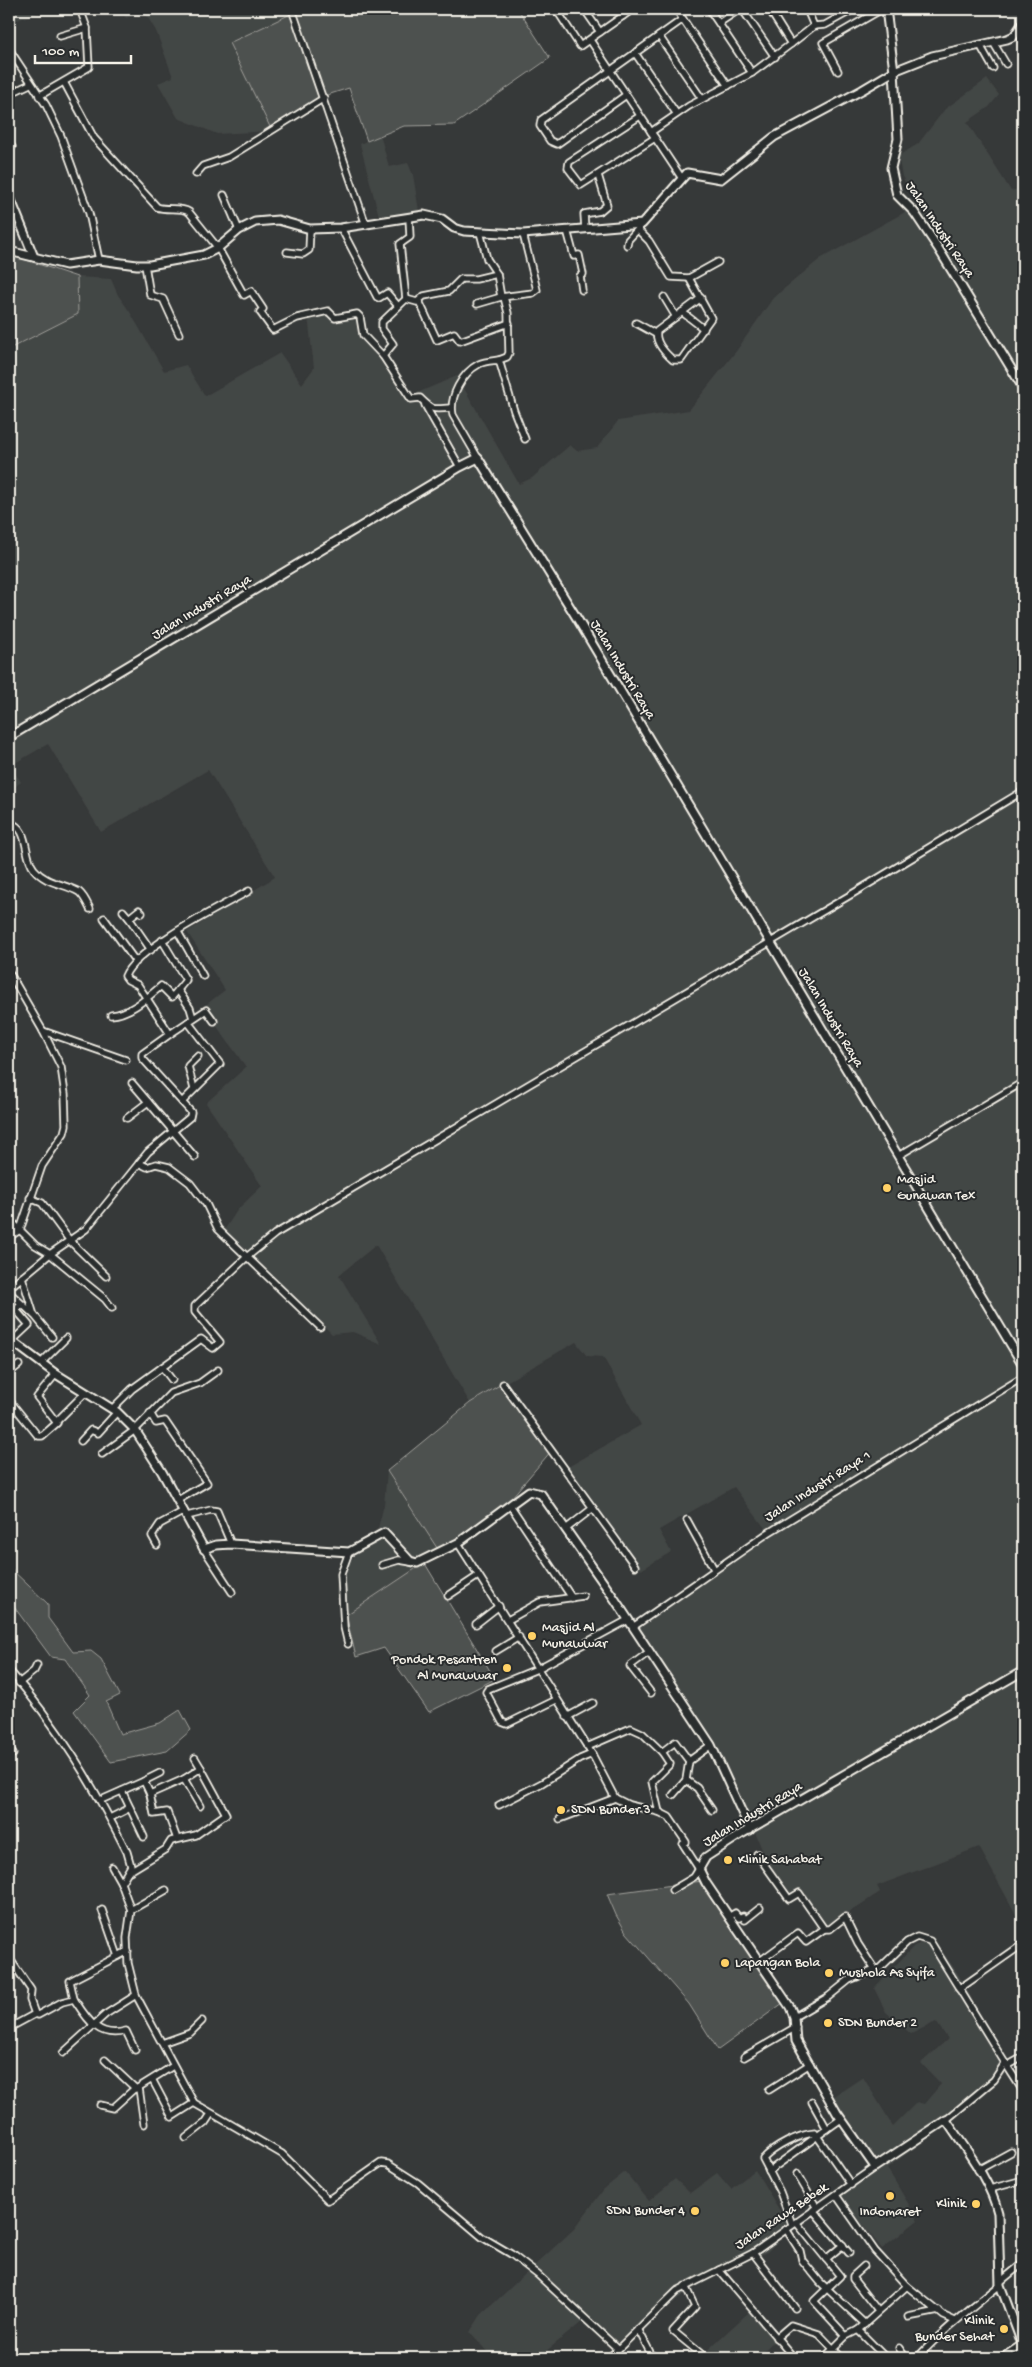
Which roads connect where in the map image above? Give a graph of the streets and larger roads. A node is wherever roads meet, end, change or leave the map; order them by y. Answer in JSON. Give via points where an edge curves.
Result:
{"nodes":[{"id":1,"x":80,"y":9,"type":"edge"},
{"id":2,"x":292,"y":9,"type":"edge"},
{"id":3,"x":556,"y":9,"type":"edge"},
{"id":4,"x":584,"y":9,"type":"edge"},
{"id":5,"x":618,"y":9,"type":"edge"},
{"id":6,"x":633,"y":9,"type":"edge"},
{"id":7,"x":676,"y":9,"type":"edge"},
{"id":8,"x":709,"y":9,"type":"edge"},
{"id":9,"x":741,"y":9,"type":"edge"},
{"id":10,"x":769,"y":9,"type":"edge"},
{"id":11,"x":814,"y":9,"type":"edge"},
{"id":12,"x":854,"y":9,"type":"edge"},
{"id":13,"x":882,"y":9,"type":"edge"},
{"id":14,"x":886,"y":9,"type":"edge"},
{"id":15,"x":806,"y":10,"type":"edge"},
{"id":16,"x":623,"y":16,"type":"junction"},
{"id":17,"x":683,"y":19,"type":"junction"},
{"id":18,"x":719,"y":23,"type":"junction"},
{"id":19,"x":1023,"y":23,"type":"edge"},
{"id":20,"x":814,"y":26,"type":"junction"},
{"id":21,"x":88,"y":28,"type":"junction"},
{"id":22,"x":1019,"y":30,"type":"junction"},
{"id":23,"x":600,"y":32,"type":"junction"},
{"id":24,"x":60,"y":36,"type":"dead end"},
{"id":25,"x":659,"y":36,"type":"junction"},
{"id":26,"x":1023,"y":37,"type":"edge"},
{"id":27,"x":590,"y":40,"type":"junction"},
{"id":28,"x":993,"y":42,"type":"junction"},
{"id":29,"x":791,"y":44,"type":"junction"},
{"id":30,"x":980,"y":45,"type":"junction"},
{"id":31,"x":9,"y":49,"type":"edge"},
{"id":32,"x":635,"y":53,"type":"junction"},
{"id":33,"x":775,"y":57,"type":"junction"},
{"id":34,"x":1006,"y":64,"type":"dead end"},
{"id":35,"x":993,"y":68,"type":"dead end"},
{"id":36,"x":610,"y":71,"type":"junction"},
{"id":37,"x":838,"y":71,"type":"dead end"},
{"id":38,"x":894,"y":71,"type":"junction"},
{"id":39,"x":752,"y":73,"type":"junction"},
{"id":40,"x":64,"y":82,"type":"junction"},
{"id":41,"x":30,"y":84,"type":"junction"},
{"id":42,"x":728,"y":86,"type":"junction"},
{"id":43,"x":9,"y":94,"type":"edge"},
{"id":44,"x":626,"y":95,"type":"junction"},
{"id":45,"x":39,"y":96,"type":"junction"},
{"id":46,"x":324,"y":98,"type":"junction"},
{"id":47,"x":702,"y":99,"type":"junction"},
{"id":48,"x":676,"y":114,"type":"junction"},
{"id":49,"x":640,"y":116,"type":"junction"},
{"id":50,"x":651,"y":132,"type":"junction"},
{"id":51,"x":655,"y":138,"type":"junction"},
{"id":52,"x":196,"y":174,"type":"dead end"},
{"id":53,"x":598,"y":175,"type":"junction"},
{"id":54,"x":681,"y":177,"type":"junction"},
{"id":55,"x":9,"y":195,"type":"edge"},
{"id":56,"x":224,"y":195,"type":"dead end"},
{"id":57,"x":409,"y":217,"type":"junction"},
{"id":58,"x":366,"y":225,"type":"junction"},
{"id":59,"x":640,"y":227,"type":"junction"},
{"id":60,"x":342,"y":228,"type":"junction"},
{"id":61,"x":310,"y":229,"type":"junction"},
{"id":62,"x":585,"y":229,"type":"junction"},
{"id":63,"x":238,"y":230,"type":"junction"},
{"id":64,"x":567,"y":230,"type":"junction"},
{"id":65,"x":480,"y":232,"type":"junction"},
{"id":66,"x":523,"y":234,"type":"junction"},
{"id":67,"x":627,"y":245,"type":"dead end"},
{"id":68,"x":218,"y":248,"type":"junction"},
{"id":69,"x":9,"y":251,"type":"edge"},
{"id":70,"x":287,"y":252,"type":"dead end"},
{"id":71,"x":34,"y":257,"type":"junction"},
{"id":72,"x":99,"y":260,"type":"junction"},
{"id":73,"x":718,"y":262,"type":"dead end"},
{"id":74,"x":145,"y":265,"type":"junction"},
{"id":75,"x":497,"y":274,"type":"junction"},
{"id":76,"x":689,"y":278,"type":"junction"},
{"id":77,"x":582,"y":290,"type":"dead end"},
{"id":78,"x":502,"y":297,"type":"junction"},
{"id":79,"x":664,"y":297,"type":"dead end"},
{"id":80,"x":701,"y":298,"type":"junction"},
{"id":81,"x":406,"y":299,"type":"junction"},
{"id":82,"x":419,"y":301,"type":"junction"},
{"id":83,"x":477,"y":304,"type":"dead end"},
{"id":84,"x":398,"y":306,"type":"junction"},
{"id":85,"x":682,"y":312,"type":"junction"},
{"id":86,"x":676,"y":317,"type":"junction"},
{"id":87,"x":509,"y":323,"type":"junction"},
{"id":88,"x":636,"y":323,"type":"dead end"},
{"id":89,"x":704,"y":330,"type":"junction"},
{"id":90,"x":180,"y":334,"type":"dead end"},
{"id":91,"x":656,"y":334,"type":"junction"},
{"id":92,"x":383,"y":356,"type":"junction"},
{"id":93,"x":499,"y":360,"type":"junction"},
{"id":94,"x":1023,"y":388,"type":"edge"},
{"id":95,"x":425,"y":405,"type":"junction"},
{"id":96,"x":452,"y":408,"type":"junction"},
{"id":97,"x":526,"y":439,"type":"dead end"},
{"id":98,"x":478,"y":458,"type":"junction"},
{"id":99,"x":460,"y":466,"type":"junction"},
{"id":100,"x":9,"y":737,"type":"edge"},
{"id":101,"x":1023,"y":791,"type":"edge"},
{"id":102,"x":9,"y":823,"type":"edge"},
{"id":103,"x":249,"y":891,"type":"dead end"},
{"id":104,"x":90,"y":909,"type":"dead end"},
{"id":105,"x":123,"y":911,"type":"dead end"},
{"id":106,"x":142,"y":913,"type":"dead end"},
{"id":107,"x":104,"y":918,"type":"dead end"},
{"id":108,"x":129,"y":918,"type":"junction"},
{"id":109,"x":178,"y":932,"type":"junction"},
{"id":110,"x":162,"y":940,"type":"junction"},
{"id":111,"x":769,"y":943,"type":"junction"},
{"id":112,"x":151,"y":950,"type":"junction"},
{"id":113,"x":136,"y":962,"type":"junction"},
{"id":114,"x":9,"y":972,"type":"edge"},
{"id":115,"x":203,"y":976,"type":"dead end"},
{"id":116,"x":178,"y":990,"type":"junction"},
{"id":117,"x":148,"y":998,"type":"junction"},
{"id":118,"x":111,"y":1015,"type":"dead end"},
{"id":119,"x":194,"y":1018,"type":"junction"},
{"id":120,"x":214,"y":1021,"type":"dead end"},
{"id":121,"x":188,"y":1022,"type":"junction"},
{"id":122,"x":43,"y":1031,"type":"junction"},
{"id":123,"x":170,"y":1034,"type":"junction"},
{"id":124,"x":198,"y":1056,"type":"dead end"},
{"id":125,"x":126,"y":1060,"type":"dead end"},
{"id":126,"x":1023,"y":1082,"type":"edge"},
{"id":127,"x":132,"y":1084,"type":"dead end"},
{"id":128,"x":194,"y":1089,"type":"junction"},
{"id":129,"x":148,"y":1102,"type":"junction"},
{"id":130,"x":182,"y":1102,"type":"junction"},
{"id":131,"x":127,"y":1118,"type":"dead end"},
{"id":132,"x":174,"y":1131,"type":"junction"},
{"id":133,"x":898,"y":1156,"type":"junction"},
{"id":134,"x":195,"y":1157,"type":"dead end"},
{"id":135,"x":139,"y":1162,"type":"junction"},
{"id":136,"x":30,"y":1198,"type":"junction"},
{"id":137,"x":9,"y":1219,"type":"edge"},
{"id":138,"x":20,"y":1230,"type":"junction"},
{"id":139,"x":9,"y":1237,"type":"edge"},
{"id":140,"x":70,"y":1240,"type":"junction"},
{"id":141,"x":50,"y":1254,"type":"junction"},
{"id":142,"x":248,"y":1256,"type":"junction"},
{"id":143,"x":106,"y":1276,"type":"dead end"},
{"id":144,"x":22,"y":1277,"type":"junction"},
{"id":145,"x":9,"y":1288,"type":"edge"},
{"id":146,"x":9,"y":1292,"type":"edge"},
{"id":147,"x":21,"y":1304,"type":"junction"},
{"id":148,"x":112,"y":1308,"type":"dead end"},
{"id":149,"x":16,"y":1310,"type":"junction"},
{"id":150,"x":35,"y":1316,"type":"junction"},
{"id":151,"x":9,"y":1317,"type":"edge"},
{"id":152,"x":320,"y":1327,"type":"dead end"},
{"id":153,"x":52,"y":1337,"type":"dead end"},
{"id":154,"x":66,"y":1338,"type":"dead end"},
{"id":155,"x":12,"y":1341,"type":"edge"},
{"id":156,"x":9,"y":1350,"type":"edge"},
{"id":157,"x":41,"y":1363,"type":"junction"},
{"id":158,"x":19,"y":1365,"type":"dead end"},
{"id":159,"x":1023,"y":1365,"type":"edge"},
{"id":160,"x":162,"y":1367,"type":"junction"},
{"id":161,"x":218,"y":1370,"type":"dead end"},
{"id":162,"x":9,"y":1373,"type":"edge"},
{"id":163,"x":56,"y":1374,"type":"junction"},
{"id":164,"x":1023,"y":1377,"type":"edge"},
{"id":165,"x":172,"y":1380,"type":"dead end"},
{"id":166,"x":503,"y":1384,"type":"dead end"},
{"id":167,"x":85,"y":1393,"type":"junction"},
{"id":168,"x":9,"y":1400,"type":"edge"},
{"id":169,"x":114,"y":1410,"type":"junction"},
{"id":170,"x":150,"y":1414,"type":"junction"},
{"id":171,"x":56,"y":1422,"type":"junction"},
{"id":172,"x":135,"y":1430,"type":"junction"},
{"id":173,"x":82,"y":1440,"type":"dead end"},
{"id":174,"x":102,"y":1454,"type":"dead end"},
{"id":175,"x":178,"y":1500,"type":"junction"},
{"id":176,"x":510,"y":1505,"type":"junction"},
{"id":177,"x":593,"y":1508,"type":"junction"},
{"id":178,"x":186,"y":1513,"type":"junction"},
{"id":179,"x":687,"y":1520,"type":"dead end"},
{"id":180,"x":566,"y":1529,"type":"junction"},
{"id":181,"x":458,"y":1543,"type":"junction"},
{"id":182,"x":232,"y":1544,"type":"junction"},
{"id":183,"x":157,"y":1545,"type":"dead end"},
{"id":184,"x":204,"y":1549,"type":"junction"},
{"id":185,"x":349,"y":1552,"type":"junction"},
{"id":186,"x":413,"y":1563,"type":"junction"},
{"id":187,"x":382,"y":1565,"type":"dead end"},
{"id":188,"x":635,"y":1566,"type":"dead end"},
{"id":189,"x":714,"y":1569,"type":"junction"},
{"id":190,"x":478,"y":1576,"type":"junction"},
{"id":191,"x":232,"y":1592,"type":"dead end"},
{"id":192,"x":448,"y":1596,"type":"dead end"},
{"id":193,"x":583,"y":1596,"type":"dead end"},
{"id":194,"x":572,"y":1598,"type":"junction"},
{"id":195,"x":500,"y":1606,"type":"junction"},
{"id":196,"x":508,"y":1620,"type":"junction"},
{"id":197,"x":628,"y":1620,"type":"junction"},
{"id":198,"x":476,"y":1624,"type":"dead end"},
{"id":199,"x":633,"y":1627,"type":"junction"},
{"id":200,"x":519,"y":1637,"type":"junction"},
{"id":201,"x":348,"y":1644,"type":"dead end"},
{"id":202,"x":496,"y":1651,"type":"dead end"},
{"id":203,"x":649,"y":1652,"type":"junction"},
{"id":204,"x":37,"y":1665,"type":"dead end"},
{"id":205,"x":538,"y":1669,"type":"junction"},
{"id":206,"x":9,"y":1670,"type":"edge"},
{"id":207,"x":1023,"y":1671,"type":"edge"},
{"id":208,"x":19,"y":1683,"type":"junction"},
{"id":209,"x":652,"y":1693,"type":"dead end"},
{"id":210,"x":556,"y":1700,"type":"junction"},
{"id":211,"x":592,"y":1703,"type":"dead end"},
{"id":212,"x":567,"y":1717,"type":"junction"},
{"id":213,"x":711,"y":1745,"type":"junction"},
{"id":214,"x":587,"y":1747,"type":"junction"},
{"id":215,"x":9,"y":1748,"type":"edge"},
{"id":216,"x":662,"y":1752,"type":"junction"},
{"id":217,"x":13,"y":1754,"type":"dead end"},
{"id":218,"x":592,"y":1754,"type":"junction"},
{"id":219,"x":195,"y":1758,"type":"dead end"},
{"id":220,"x":689,"y":1760,"type":"junction"},
{"id":221,"x":201,"y":1768,"type":"junction"},
{"id":222,"x":160,"y":1773,"type":"dead end"},
{"id":223,"x":184,"y":1779,"type":"junction"},
{"id":224,"x":144,"y":1780,"type":"junction"},
{"id":225,"x":686,"y":1780,"type":"junction"},
{"id":226,"x":122,"y":1791,"type":"junction"},
{"id":227,"x":150,"y":1794,"type":"junction"},
{"id":228,"x":673,"y":1795,"type":"dead end"},
{"id":229,"x":615,"y":1798,"type":"junction"},
{"id":230,"x":101,"y":1800,"type":"junction"},
{"id":231,"x":499,"y":1805,"type":"dead end"},
{"id":232,"x":200,"y":1806,"type":"dead end"},
{"id":233,"x":130,"y":1808,"type":"junction"},
{"id":234,"x":712,"y":1810,"type":"dead end"},
{"id":235,"x":660,"y":1812,"type":"junction"},
{"id":236,"x":110,"y":1818,"type":"junction"},
{"id":237,"x":560,"y":1819,"type":"dead end"},
{"id":238,"x":750,"y":1830,"type":"junction"},
{"id":239,"x":144,"y":1837,"type":"dead end"},
{"id":240,"x":177,"y":1839,"type":"junction"},
{"id":241,"x":757,"y":1854,"type":"dead end"},
{"id":242,"x":112,"y":1867,"type":"dead end"},
{"id":243,"x":699,"y":1869,"type":"junction"},
{"id":244,"x":128,"y":1872,"type":"junction"},
{"id":245,"x":121,"y":1883,"type":"junction"},
{"id":246,"x":166,"y":1890,"type":"dead end"},
{"id":247,"x":672,"y":1890,"type":"dead end"},
{"id":248,"x":760,"y":1908,"type":"dead end"},
{"id":249,"x":102,"y":1910,"type":"dead end"},
{"id":250,"x":131,"y":1910,"type":"junction"},
{"id":251,"x":730,"y":1916,"type":"junction"},
{"id":252,"x":824,"y":1929,"type":"junction"},
{"id":253,"x":1023,"y":1944,"type":"edge"},
{"id":254,"x":128,"y":1951,"type":"junction"},
{"id":255,"x":118,"y":1956,"type":"junction"},
{"id":256,"x":760,"y":1961,"type":"junction"},
{"id":257,"x":9,"y":1962,"type":"edge"},
{"id":258,"x":875,"y":1970,"type":"junction"},
{"id":259,"x":959,"y":1989,"type":"junction"},
{"id":260,"x":136,"y":1995,"type":"junction"},
{"id":261,"x":74,"y":1999,"type":"junction"},
{"id":262,"x":35,"y":2014,"type":"junction"},
{"id":263,"x":794,"y":2017,"type":"junction"},
{"id":264,"x":202,"y":2021,"type":"dead end"},
{"id":265,"x":91,"y":2026,"type":"junction"},
{"id":266,"x":796,"y":2027,"type":"junction"},
{"id":267,"x":9,"y":2028,"type":"edge"},
{"id":268,"x":162,"y":2043,"type":"junction"},
{"id":269,"x":135,"y":2050,"type":"dead end"},
{"id":270,"x":62,"y":2053,"type":"dead end"},
{"id":271,"x":744,"y":2057,"type":"dead end"},
{"id":272,"x":1023,"y":2057,"type":"edge"},
{"id":273,"x":105,"y":2060,"type":"dead end"},
{"id":274,"x":810,"y":2064,"type":"junction"},
{"id":275,"x":1006,"y":2064,"type":"junction"},
{"id":276,"x":173,"y":2066,"type":"junction"},
{"id":277,"x":153,"y":2081,"type":"junction"},
{"id":278,"x":136,"y":2088,"type":"junction"},
{"id":279,"x":769,"y":2090,"type":"dead end"},
{"id":280,"x":1023,"y":2091,"type":"edge"},
{"id":281,"x":812,"y":2102,"type":"dead end"},
{"id":282,"x":194,"y":2103,"type":"junction"},
{"id":283,"x":100,"y":2105,"type":"dead end"},
{"id":284,"x":211,"y":2114,"type":"junction"},
{"id":285,"x":841,"y":2119,"type":"junction"},
{"id":286,"x":946,"y":2120,"type":"junction"},
{"id":287,"x":144,"y":2124,"type":"dead end"},
{"id":288,"x":827,"y":2129,"type":"junction"},
{"id":289,"x":818,"y":2136,"type":"junction"},
{"id":290,"x":186,"y":2138,"type":"dead end"},
{"id":291,"x":1011,"y":2152,"type":"dead end"},
{"id":292,"x":875,"y":2167,"type":"junction"},
{"id":293,"x":978,"y":2170,"type":"junction"},
{"id":294,"x":769,"y":2171,"type":"junction"},
{"id":295,"x":797,"y":2174,"type":"dead end"},
{"id":296,"x":1023,"y":2180,"type":"edge"},
{"id":297,"x":851,"y":2185,"type":"junction"},
{"id":298,"x":990,"y":2189,"type":"junction"},
{"id":299,"x":836,"y":2195,"type":"junction"},
{"id":300,"x":815,"y":2209,"type":"junction"},
{"id":301,"x":794,"y":2223,"type":"junction"},
{"id":302,"x":786,"y":2229,"type":"junction"},
{"id":303,"x":843,"y":2245,"type":"junction"},
{"id":304,"x":753,"y":2253,"type":"junction"},
{"id":305,"x":849,"y":2253,"type":"dead end"},
{"id":306,"x":826,"y":2259,"type":"junction"},
{"id":307,"x":1023,"y":2263,"type":"edge"},
{"id":308,"x":864,"y":2266,"type":"dead end"},
{"id":309,"x":718,"y":2270,"type":"junction"},
{"id":310,"x":1000,"y":2284,"type":"junction"},
{"id":311,"x":685,"y":2286,"type":"junction"},
{"id":312,"x":908,"y":2286,"type":"junction"},
{"id":313,"x":827,"y":2289,"type":"junction"},
{"id":314,"x":795,"y":2308,"type":"dead end"},
{"id":315,"x":939,"y":2311,"type":"junction"},
{"id":316,"x":878,"y":2312,"type":"junction"},
{"id":317,"x":908,"y":2317,"type":"dead end"},
{"id":318,"x":955,"y":2321,"type":"junction"},
{"id":319,"x":865,"y":2324,"type":"junction"},
{"id":320,"x":638,"y":2329,"type":"junction"},
{"id":321,"x":858,"y":2330,"type":"junction"},
{"id":322,"x":846,"y":2336,"type":"junction"},
{"id":323,"x":776,"y":2338,"type":"junction"},
{"id":324,"x":1023,"y":2345,"type":"edge"},
{"id":325,"x":833,"y":2348,"type":"junction"},
{"id":326,"x":899,"y":2348,"type":"dead end"},
{"id":327,"x":618,"y":2349,"type":"junction"},
{"id":328,"x":609,"y":2358,"type":"edge"},
{"id":329,"x":653,"y":2358,"type":"edge"},
{"id":330,"x":706,"y":2358,"type":"edge"},
{"id":331,"x":794,"y":2358,"type":"edge"},
{"id":332,"x":824,"y":2358,"type":"edge"},
{"id":333,"x":842,"y":2358,"type":"edge"},
{"id":334,"x":886,"y":2358,"type":"edge"},
{"id":335,"x":906,"y":2358,"type":"edge"},
{"id":336,"x":917,"y":2358,"type":"edge"},
{"id":337,"x":1001,"y":2358,"type":"edge"}],
"edges":[{"from":1,"to":21,"type":"street"},
{"from":2,"to":46,"type":"street"},
{"from":3,"to":27,"type":"street","via":[[580,46]]},
{"from":4,"to":23,"type":"street"},
{"from":5,"to":16,"type":"street"},
{"from":6,"to":16,"type":"street"},
{"from":7,"to":17,"type":"street"},
{"from":8,"to":18,"type":"street"},
{"from":9,"to":18,"type":"street"},
{"from":9,"to":33,"type":"street"},
{"from":10,"to":29,"type":"street"},
{"from":11,"to":15,"type":"street"},
{"from":12,"to":20,"type":"street","via":[[825,25]]},
{"from":13,"to":37,"type":"street","via":[[824,43]]},
{"from":14,"to":38,"type":"street","name":"Jalan Industri Raya"},
{"from":15,"to":20,"type":"street"},
{"from":16,"to":23,"type":"street"},
{"from":17,"to":25,"type":"street"},
{"from":17,"to":42,"type":"street"},
{"from":18,"to":39,"type":"street"},
{"from":19,"to":22,"type":"street"},
{"from":20,"to":29,"type":"street"},
{"from":21,"to":24,"type":"street"},
{"from":21,"to":40,"type":"street","via":[[89,67]]},
{"from":22,"to":26,"type":"street"},
{"from":22,"to":28,"type":"street","via":[[1007,40]]},
{"from":23,"to":27,"type":"street"},
{"from":25,"to":32,"type":"street"},
{"from":25,"to":47,"type":"street"},
{"from":27,"to":36,"type":"street"},
{"from":28,"to":30,"type":"street"},
{"from":28,"to":34,"type":"street"},
{"from":29,"to":33,"type":"street"},
{"from":30,"to":35,"type":"street"},
{"from":30,"to":38,"type":"street","via":[[932,56]]},
{"from":31,"to":41,"type":"street"},
{"from":32,"to":36,"type":"street"},
{"from":32,"to":48,"type":"street"},
{"from":33,"to":39,"type":"street"},
{"from":36,"to":44,"type":"street"},
{"from":36,"to":44,"type":"street","via":[[541,120],[540,126],[547,138],[557,144]]},
{"from":38,"to":54,"type":"street","via":[[774,137],[721,179],[690,172]]},
{"from":38,"to":94,"type":"street","name":"Jalan Industri Raya","via":[[898,138],[891,168],[897,195],[914,212],[938,248]]},
{"from":39,"to":42,"type":"street"},
{"from":40,"to":45,"type":"street"},
{"from":40,"to":68,"type":"street","via":[[94,138],[124,173],[157,207],[186,210]]},
{"from":41,"to":43,"type":"street"},
{"from":41,"to":45,"type":"street"},
{"from":42,"to":47,"type":"street"},
{"from":44,"to":49,"type":"street"},
{"from":45,"to":72,"type":"street","via":[[64,143],[89,213]]},
{"from":46,"to":52,"type":"street","via":[[229,156],[204,166]]},
{"from":46,"to":58,"type":"street"},
{"from":47,"to":48,"type":"street"},
{"from":48,"to":50,"type":"street"},
{"from":49,"to":50,"type":"street"},
{"from":49,"to":53,"type":"street","via":[[568,165],[581,186]]},
{"from":50,"to":51,"type":"street"},
{"from":51,"to":53,"type":"street"},
{"from":51,"to":54,"type":"street"},
{"from":53,"to":62,"type":"street","via":[[607,205],[604,210],[584,214]]},
{"from":54,"to":59,"type":"street"},
{"from":55,"to":71,"type":"street"},
{"from":56,"to":63,"type":"street"},
{"from":57,"to":58,"type":"street"},
{"from":57,"to":65,"type":"street","via":[[433,216],[454,228]]},
{"from":57,"to":81,"type":"street","via":[[410,237],[400,244]]},
{"from":58,"to":60,"type":"street"},
{"from":59,"to":62,"type":"street"},
{"from":59,"to":67,"type":"street"},
{"from":59,"to":76,"type":"street","via":[[668,274],[674,278]]},
{"from":60,"to":61,"type":"street"},
{"from":60,"to":84,"type":"street","via":[[377,297],[387,293]]},
{"from":61,"to":63,"type":"street","via":[[278,220],[255,222]]},
{"from":61,"to":70,"type":"street","via":[[308,250],[303,254]]},
{"from":62,"to":64,"type":"street"},
{"from":63,"to":68,"type":"street"},
{"from":64,"to":66,"type":"street"},
{"from":64,"to":77,"type":"street","via":[[574,256],[579,255]]},
{"from":65,"to":66,"type":"street"},
{"from":65,"to":75,"type":"street","via":[[487,259]]},
{"from":66,"to":78,"type":"street","via":[[537,290]]},
{"from":68,"to":74,"type":"street","via":[[200,256]]},
{"from":68,"to":92,"type":"street","via":[[244,295],[251,291],[273,330],[297,318],[328,310],[335,318],[357,314],[363,335]]},
{"from":69,"to":71,"type":"street"},
{"from":71,"to":72,"type":"street","via":[[66,265]]},
{"from":72,"to":74,"type":"street"},
{"from":73,"to":76,"type":"street"},
{"from":74,"to":90,"type":"street","via":[[150,296],[163,298]]},
{"from":75,"to":78,"type":"street"},
{"from":75,"to":82,"type":"street","via":[[461,279],[449,291],[430,294]]},
{"from":76,"to":80,"type":"street"},
{"from":78,"to":83,"type":"street"},
{"from":78,"to":87,"type":"street"},
{"from":79,"to":86,"type":"street"},
{"from":80,"to":85,"type":"street"},
{"from":80,"to":89,"type":"street","via":[[712,318]]},
{"from":81,"to":82,"type":"street"},
{"from":81,"to":84,"type":"street"},
{"from":82,"to":87,"type":"street","via":[[437,340],[454,333],[460,341]]},
{"from":84,"to":92,"type":"street","via":[[382,322],[382,329],[393,344]]},
{"from":85,"to":86,"type":"street"},
{"from":85,"to":89,"type":"street"},
{"from":86,"to":91,"type":"street"},
{"from":87,"to":93,"type":"street","via":[[508,356]]},
{"from":88,"to":91,"type":"street"},
{"from":89,"to":91,"type":"street","via":[[678,361],[662,348]]},
{"from":92,"to":95,"type":"street","via":[[411,398],[422,399]]},
{"from":93,"to":96,"type":"street","via":[[483,363],[470,371],[460,383]]},
{"from":93,"to":97,"type":"street"},
{"from":95,"to":96,"type":"street","via":[[437,409]]},
{"from":95,"to":99,"type":"street"},
{"from":96,"to":98,"type":"street"},
{"from":98,"to":99,"type":"street","name":"Jalan Industri Raya"},
{"from":98,"to":111,"type":"street","name":"Jalan Industri Raya"},
{"from":99,"to":100,"type":"street","name":"Jalan Industri Raya"},
{"from":101,"to":111,"type":"street"},
{"from":102,"to":104,"type":"street","via":[[14,824],[25,839],[30,865],[35,871],[50,883],[79,892]]},
{"from":103,"to":109,"type":"street"},
{"from":105,"to":108,"type":"street"},
{"from":106,"to":108,"type":"street","via":[[139,910]]},
{"from":107,"to":113,"type":"street"},
{"from":108,"to":112,"type":"street"},
{"from":109,"to":110,"type":"street"},
{"from":109,"to":115,"type":"street"},
{"from":110,"to":112,"type":"street"},
{"from":110,"to":116,"type":"street","via":[[186,978]]},
{"from":111,"to":133,"type":"street","name":"Jalan Industri Raya"},
{"from":111,"to":142,"type":"street","via":[[300,1218]]},
{"from":112,"to":113,"type":"street"},
{"from":113,"to":117,"type":"street","via":[[125,976],[137,984]]},
{"from":114,"to":122,"type":"street"},
{"from":116,"to":117,"type":"street","via":[[172,997],[161,986]]},
{"from":116,"to":119,"type":"street"},
{"from":117,"to":118,"type":"street","via":[[124,1012]]},
{"from":117,"to":123,"type":"street"},
{"from":119,"to":120,"type":"street","via":[[206,1010]]},
{"from":119,"to":121,"type":"street"},
{"from":121,"to":123,"type":"street"},
{"from":121,"to":128,"type":"street","via":[[220,1064]]},
{"from":122,"to":125,"type":"street"},
{"from":122,"to":136,"type":"street","via":[[64,1078],[66,1125],[42,1166]]},
{"from":123,"to":130,"type":"street","via":[[142,1056]]},
{"from":124,"to":128,"type":"street","via":[[188,1066]]},
{"from":126,"to":133,"type":"street"},
{"from":127,"to":129,"type":"street"},
{"from":128,"to":130,"type":"street"},
{"from":129,"to":131,"type":"street"},
{"from":129,"to":132,"type":"street"},
{"from":130,"to":132,"type":"street","via":[[191,1114]]},
{"from":132,"to":134,"type":"street"},
{"from":132,"to":135,"type":"street"},
{"from":133,"to":159,"type":"street","name":"Jalan Industri Raya"},
{"from":135,"to":140,"type":"street","via":[[89,1225]]},
{"from":135,"to":142,"type":"street","via":[[147,1167],[159,1164],[175,1170],[202,1199],[218,1229]]},
{"from":136,"to":138,"type":"street"},
{"from":136,"to":140,"type":"street","via":[[42,1203]]},
{"from":137,"to":138,"type":"street"},
{"from":138,"to":139,"type":"street"},
{"from":138,"to":141,"type":"street","via":[[35,1246]]},
{"from":140,"to":141,"type":"street"},
{"from":140,"to":143,"type":"street"},
{"from":141,"to":144,"type":"street"},
{"from":141,"to":148,"type":"street","via":[[106,1299]]},
{"from":142,"to":152,"type":"street"},
{"from":142,"to":160,"type":"street","via":[[194,1308],[220,1342],[213,1348],[201,1338]]},
{"from":144,"to":145,"type":"street"},
{"from":144,"to":150,"type":"street"},
{"from":146,"to":147,"type":"street"},
{"from":147,"to":149,"type":"street"},
{"from":147,"to":150,"type":"street"},
{"from":149,"to":151,"type":"street"},
{"from":149,"to":155,"type":"street","via":[[29,1325]]},
{"from":150,"to":153,"type":"street"},
{"from":154,"to":157,"type":"street"},
{"from":155,"to":156,"type":"street"},
{"from":155,"to":157,"type":"street"},
{"from":157,"to":163,"type":"street"},
{"from":158,"to":162,"type":"street"},
{"from":160,"to":165,"type":"street"},
{"from":160,"to":169,"type":"street","via":[[132,1389]]},
{"from":161,"to":170,"type":"street","via":[[200,1383],[172,1393]]},
{"from":163,"to":167,"type":"street"},
{"from":163,"to":171,"type":"street","via":[[37,1397]]},
{"from":164,"to":189,"type":"street","name":"Jalan Industri Raya 1"},
{"from":166,"to":177,"type":"street"},
{"from":167,"to":169,"type":"street"},
{"from":167,"to":171,"type":"street"},
{"from":168,"to":171,"type":"street","via":[[39,1436]]},
{"from":169,"to":172,"type":"street"},
{"from":169,"to":173,"type":"street","via":[[98,1433],[91,1430]]},
{"from":170,"to":172,"type":"street"},
{"from":170,"to":175,"type":"street","via":[[156,1423],[165,1421],[207,1483]]},
{"from":172,"to":174,"type":"street"},
{"from":172,"to":175,"type":"street"},
{"from":175,"to":178,"type":"street"},
{"from":176,"to":180,"type":"street","via":[[529,1491],[535,1491],[548,1502]]},
{"from":176,"to":181,"type":"street"},
{"from":176,"to":194,"type":"street"},
{"from":177,"to":180,"type":"street"},
{"from":177,"to":188,"type":"street"},
{"from":178,"to":182,"type":"street","via":[[217,1511]]},
{"from":178,"to":183,"type":"street","via":[[160,1524],[152,1536]]},
{"from":178,"to":184,"type":"street"},
{"from":179,"to":189,"type":"street"},
{"from":180,"to":197,"type":"street"},
{"from":181,"to":186,"type":"street"},
{"from":181,"to":190,"type":"street"},
{"from":182,"to":184,"type":"street"},
{"from":182,"to":185,"type":"street"},
{"from":184,"to":191,"type":"street"},
{"from":185,"to":186,"type":"street","via":[[384,1533]]},
{"from":185,"to":201,"type":"street","via":[[341,1574]]},
{"from":186,"to":187,"type":"street","via":[[399,1560]]},
{"from":189,"to":199,"type":"street","name":"Jalan Industri Raya 1"},
{"from":190,"to":192,"type":"street"},
{"from":190,"to":195,"type":"street"},
{"from":193,"to":194,"type":"street"},
{"from":194,"to":196,"type":"street","via":[[540,1602]]},
{"from":195,"to":196,"type":"street"},
{"from":195,"to":198,"type":"street"},
{"from":196,"to":200,"type":"street"},
{"from":197,"to":199,"type":"street"},
{"from":197,"to":205,"type":"street"},
{"from":199,"to":203,"type":"street"},
{"from":200,"to":202,"type":"street"},
{"from":200,"to":205,"type":"street"},
{"from":203,"to":209,"type":"street","via":[[630,1666]]},
{"from":203,"to":213,"type":"street"},
{"from":204,"to":208,"type":"street"},
{"from":205,"to":210,"type":"street"},
{"from":205,"to":210,"type":"street","via":[[487,1690],[502,1722],[510,1723]]},
{"from":206,"to":208,"type":"street"},
{"from":207,"to":238,"type":"street","name":"Jalan Industri Raya"},
{"from":208,"to":230,"type":"street","via":[[57,1729]]},
{"from":210,"to":212,"type":"street"},
{"from":211,"to":212,"type":"street"},
{"from":212,"to":214,"type":"street"},
{"from":213,"to":220,"type":"street"},
{"from":213,"to":238,"type":"street"},
{"from":214,"to":216,"type":"street","via":[[632,1728]]},
{"from":214,"to":218,"type":"street"},
{"from":215,"to":217,"type":"street"},
{"from":216,"to":220,"type":"street","via":[[675,1742]]},
{"from":216,"to":235,"type":"street","via":[[670,1764],[652,1782]]},
{"from":218,"to":229,"type":"street"},
{"from":218,"to":231,"type":"street"},
{"from":219,"to":221,"type":"street"},
{"from":220,"to":225,"type":"street"},
{"from":221,"to":223,"type":"street"},
{"from":221,"to":240,"type":"street","via":[[226,1814],[196,1835]]},
{"from":222,"to":224,"type":"street"},
{"from":223,"to":227,"type":"street"},
{"from":223,"to":232,"type":"street"},
{"from":224,"to":226,"type":"street"},
{"from":224,"to":227,"type":"street"},
{"from":225,"to":228,"type":"street"},
{"from":225,"to":234,"type":"street","via":[[697,1788]]},
{"from":226,"to":230,"type":"street"},
{"from":226,"to":233,"type":"street"},
{"from":227,"to":240,"type":"street","via":[[154,1814],[167,1812]]},
{"from":229,"to":235,"type":"street","via":[[629,1805]]},
{"from":229,"to":237,"type":"street"},
{"from":230,"to":236,"type":"street"},
{"from":233,"to":236,"type":"street"},
{"from":233,"to":239,"type":"street"},
{"from":235,"to":243,"type":"street","via":[[672,1821]]},
{"from":236,"to":244,"type":"street","via":[[130,1858]]},
{"from":238,"to":243,"type":"street","name":"Jalan Industri Raya","via":[[706,1858]]},
{"from":240,"to":244,"type":"street"},
{"from":241,"to":252,"type":"street","via":[[789,1899],[799,1893]]},
{"from":242,"to":245,"type":"street"},
{"from":243,"to":247,"type":"street","via":[[694,1877]]},
{"from":243,"to":251,"type":"street","name":"Jalan Industri Raya"},
{"from":244,"to":245,"type":"street"},
{"from":245,"to":250,"type":"street"},
{"from":246,"to":250,"type":"street"},
{"from":248,"to":251,"type":"street","via":[[745,1920],[735,1913]]},
{"from":249,"to":255,"type":"street"},
{"from":250,"to":254,"type":"street"},
{"from":251,"to":256,"type":"street","name":"Jalan Industri Raya"},
{"from":252,"to":256,"type":"street","via":[[806,1942],[798,1933]]},
{"from":252,"to":258,"type":"street","via":[[830,1930],[845,1917]]},
{"from":253,"to":259,"type":"street"},
{"from":254,"to":255,"type":"street"},
{"from":254,"to":260,"type":"street"},
{"from":255,"to":261,"type":"street","via":[[70,1980]]},
{"from":256,"to":263,"type":"street","name":"Jalan Industri Raya"},
{"from":257,"to":262,"type":"street","via":[[31,1990],[30,2000]]},
{"from":258,"to":259,"type":"street","via":[[906,1942],[921,1937],[930,1941]]},
{"from":258,"to":263,"type":"street","via":[[849,1980]]},
{"from":259,"to":275,"type":"street"},
{"from":260,"to":265,"type":"street"},
{"from":260,"to":268,"type":"street"},
{"from":261,"to":262,"type":"street"},
{"from":261,"to":265,"type":"street"},
{"from":262,"to":267,"type":"street"},
{"from":263,"to":266,"type":"street","name":"Jalan Industri Raya"},
{"from":264,"to":268,"type":"street","via":[[190,2033]]},
{"from":265,"to":269,"type":"street","via":[[112,2033],[127,2031]]},
{"from":265,"to":270,"type":"street"},
{"from":266,"to":271,"type":"street"},
{"from":266,"to":274,"type":"street","name":"Jalan Industri Raya","via":[[796,2040]]},
{"from":268,"to":276,"type":"street"},
{"from":272,"to":275,"type":"street"},
{"from":273,"to":278,"type":"street"},
{"from":274,"to":279,"type":"street"},
{"from":274,"to":285,"type":"street","name":"Jalan Industri Raya"},
{"from":275,"to":280,"type":"street"},
{"from":275,"to":286,"type":"street","via":[[994,2080]]},
{"from":276,"to":277,"type":"street"},
{"from":276,"to":282,"type":"street"},
{"from":277,"to":278,"type":"street"},
{"from":277,"to":282,"type":"street","via":[[172,2117]]},
{"from":278,"to":283,"type":"street","via":[[113,2108]]},
{"from":278,"to":287,"type":"street"},
{"from":281,"to":288,"type":"street"},
{"from":282,"to":284,"type":"street"},
{"from":284,"to":290,"type":"street"},
{"from":284,"to":327,"type":"street","via":[[282,2154],[328,2200],[381,2164],[388,2164],[418,2183],[482,2237],[538,2275]]},
{"from":285,"to":288,"type":"street"},
{"from":285,"to":292,"type":"street","name":"Jalan Industri Raya"},
{"from":286,"to":292,"type":"street"},
{"from":286,"to":293,"type":"street"},
{"from":288,"to":289,"type":"street"},
{"from":289,"to":294,"type":"street"},
{"from":289,"to":294,"type":"street","via":[[814,2133],[784,2143],[763,2159]]},
{"from":289,"to":297,"type":"street"},
{"from":291,"to":293,"type":"street"},
{"from":292,"to":297,"type":"street","name":"Jalan Rawa Bebek"},
{"from":293,"to":298,"type":"street"},
{"from":294,"to":301,"type":"street"},
{"from":295,"to":300,"type":"street"},
{"from":296,"to":298,"type":"street"},
{"from":297,"to":299,"type":"street","name":"Jalan Rawa Bebek"},
{"from":298,"to":310,"type":"street","via":[[998,2213]]},
{"from":299,"to":300,"type":"street","name":"Jalan Rawa Bebek"},
{"from":299,"to":312,"type":"street","via":[[875,2251]]},
{"from":300,"to":301,"type":"street","name":"Jalan Rawa Bebek"},
{"from":300,"to":303,"type":"street"},
{"from":301,"to":302,"type":"street","name":"Jalan Rawa Bebek"},
{"from":301,"to":306,"type":"street"},
{"from":302,"to":304,"type":"street","name":"Jalan Rawa Bebek"},
{"from":302,"to":313,"type":"street","via":[[802,2260]]},
{"from":303,"to":305,"type":"street"},
{"from":303,"to":306,"type":"street"},
{"from":304,"to":309,"type":"street","name":"Jalan Rawa Bebek"},
{"from":304,"to":314,"type":"street"},
{"from":306,"to":313,"type":"street","via":[[840,2276]]},
{"from":307,"to":310,"type":"street"},
{"from":308,"to":316,"type":"street","via":[[853,2280]]},
{"from":309,"to":311,"type":"street","name":"Jalan Rawa Bebek"},
{"from":309,"to":323,"type":"street"},
{"from":310,"to":318,"type":"street"},
{"from":310,"to":324,"type":"street"},
{"from":311,"to":320,"type":"street","name":"Jalan Rawa Bebek"},
{"from":311,"to":330,"type":"street","via":[[696,2307],[673,2331]]},
{"from":312,"to":315,"type":"street"},
{"from":312,"to":316,"type":"street"},
{"from":313,"to":319,"type":"street"},
{"from":313,"to":322,"type":"street","via":[[814,2301]]},
{"from":315,"to":317,"type":"street"},
{"from":315,"to":318,"type":"street"},
{"from":316,"to":319,"type":"street"},
{"from":318,"to":336,"type":"street"},
{"from":319,"to":321,"type":"street"},
{"from":320,"to":327,"type":"street","name":"Jalan Rawa Bebek"},
{"from":320,"to":329,"type":"street"},
{"from":321,"to":322,"type":"street"},
{"from":321,"to":334,"type":"street"},
{"from":322,"to":325,"type":"street"},
{"from":323,"to":325,"type":"street","via":[[791,2326],[819,2334]]},
{"from":323,"to":331,"type":"street"},
{"from":324,"to":337,"type":"street"},
{"from":325,"to":332,"type":"street"},
{"from":325,"to":333,"type":"street"},
{"from":326,"to":335,"type":"street"},
{"from":327,"to":328,"type":"street","name":"Jalan Rawa Bebek"}]}
